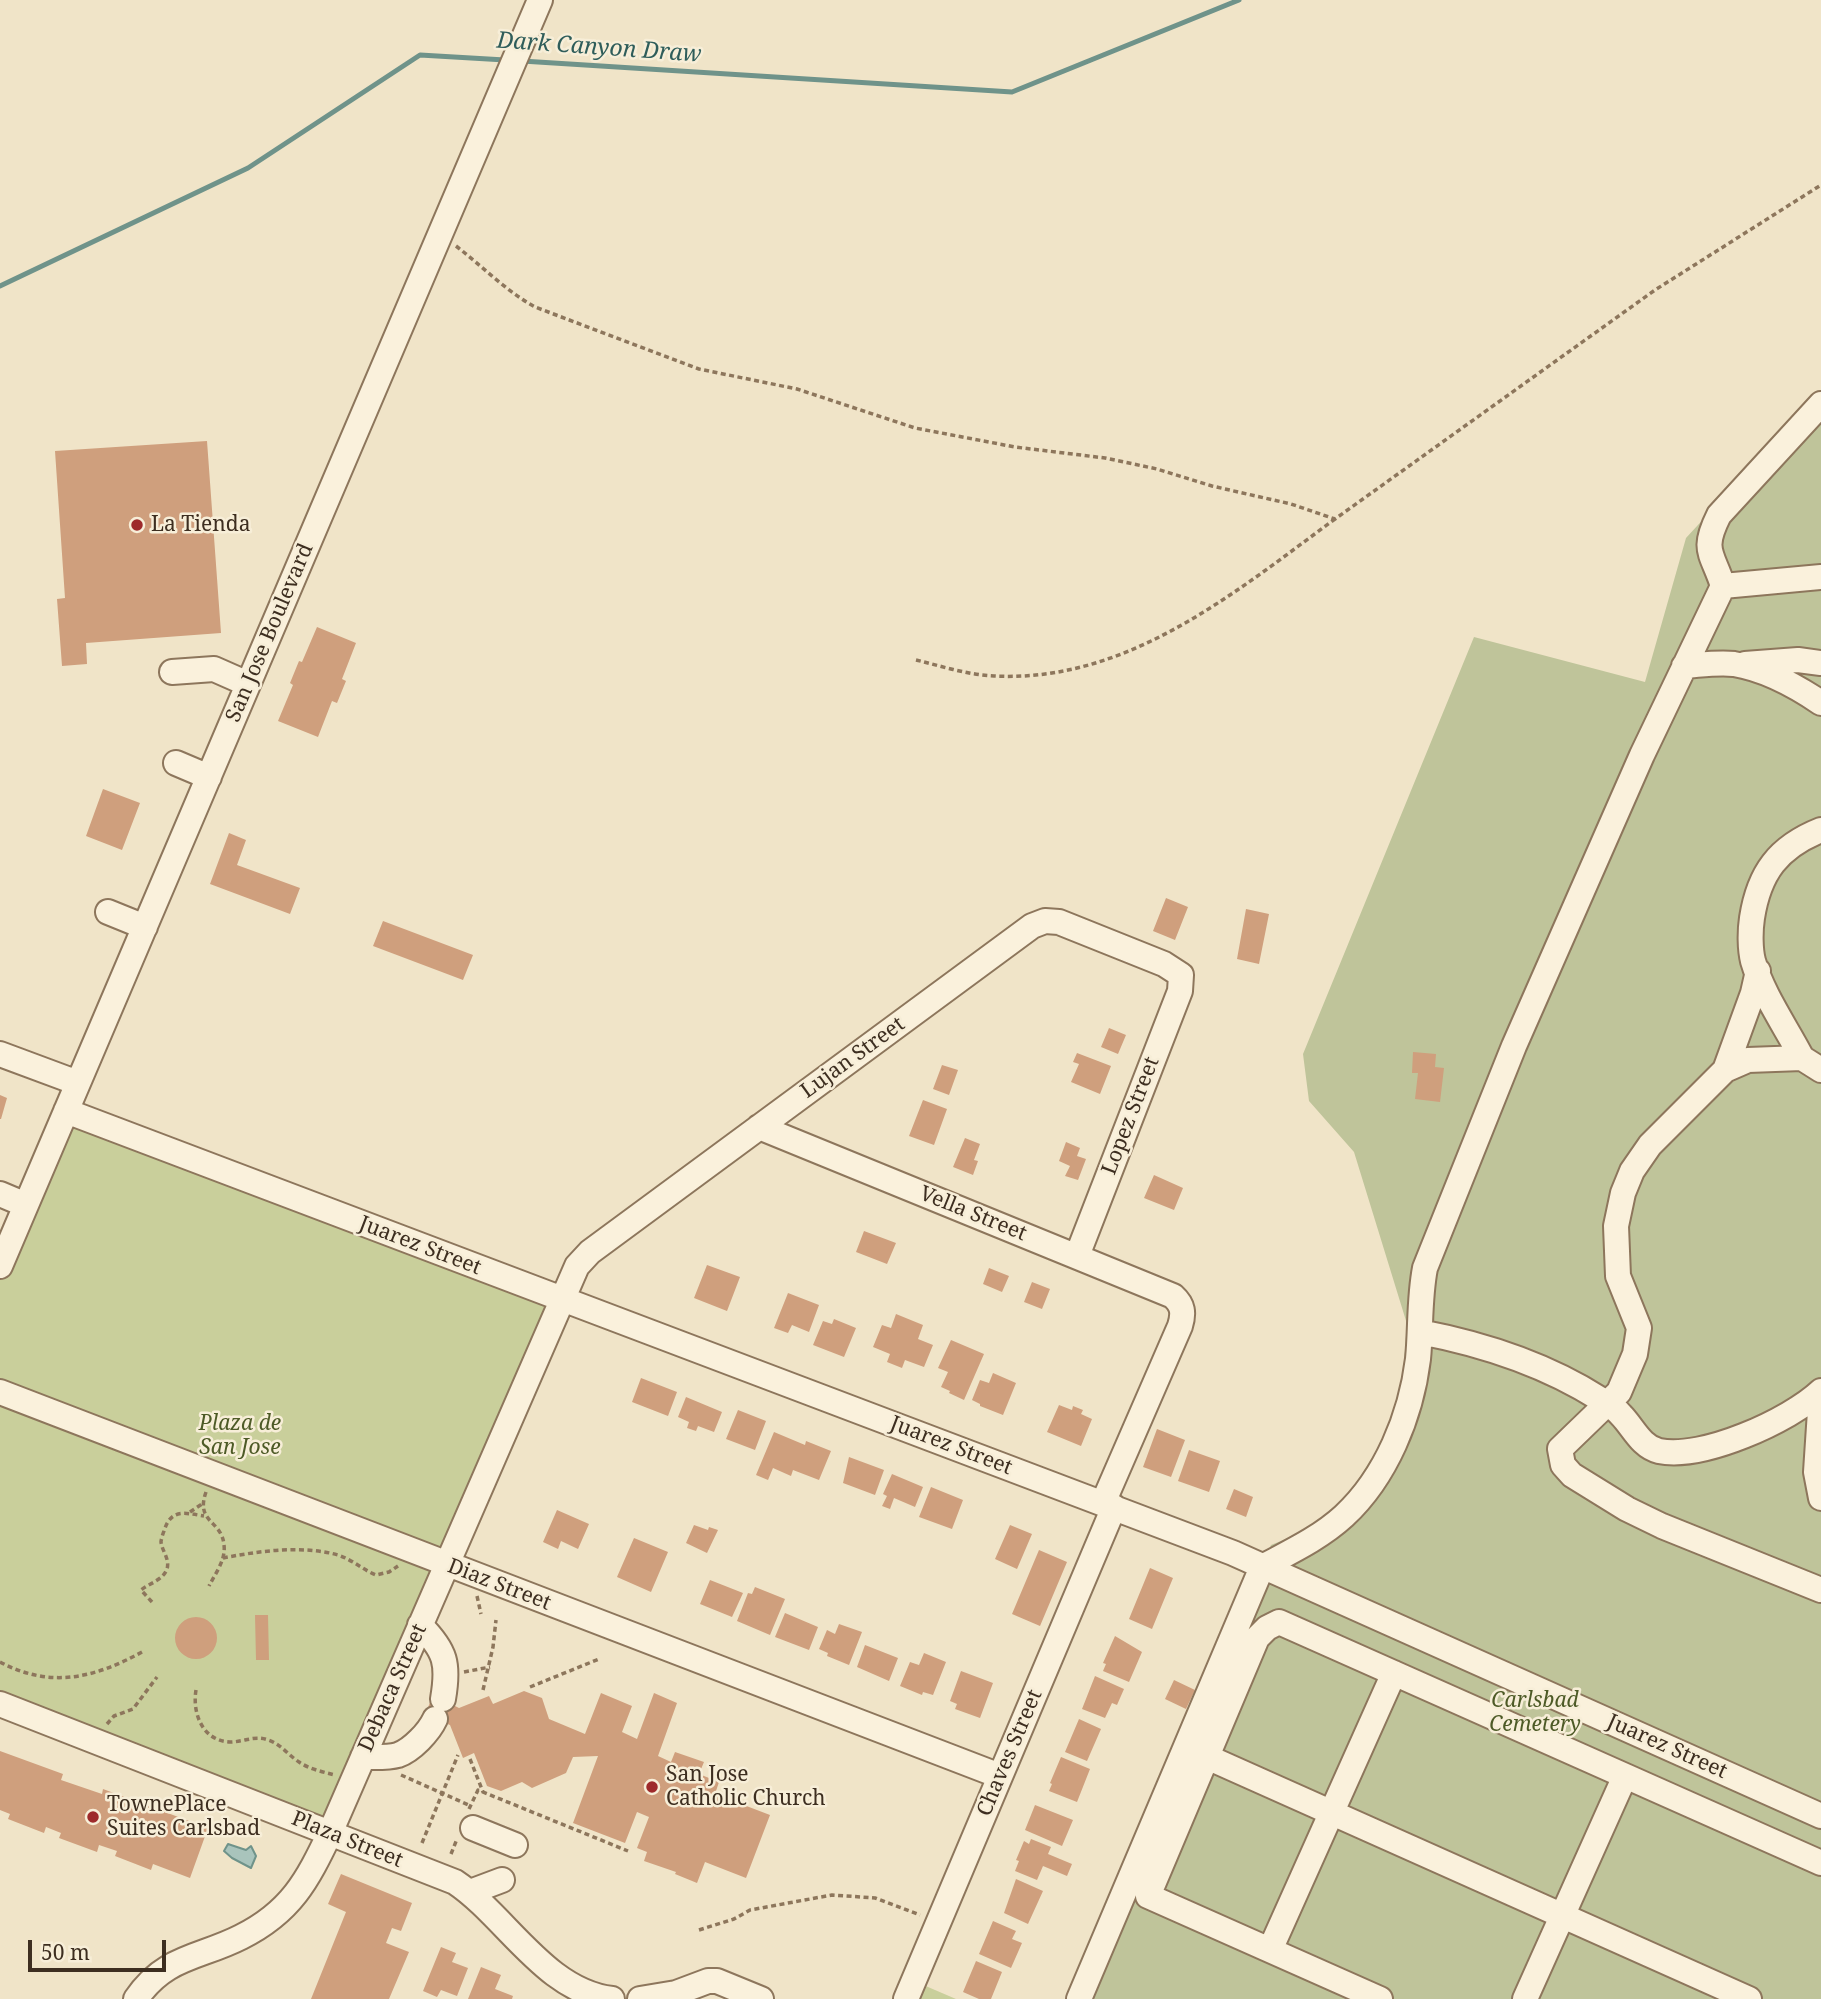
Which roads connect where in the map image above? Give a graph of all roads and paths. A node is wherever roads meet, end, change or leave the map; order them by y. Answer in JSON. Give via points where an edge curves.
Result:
{"nodes":[{"id":1,"x":540,"y":0,"type":"edge"},
{"id":2,"x":1821,"y":185,"type":"edge"},
{"id":3,"x":441,"y":233,"type":"junction"},
{"id":4,"x":1821,"y":404,"type":"edge"},
{"id":5,"x":1335,"y":519,"type":"junction"},
{"id":6,"x":1821,"y":578,"type":"edge"},
{"id":7,"x":1723,"y":586,"type":"junction"},
{"id":8,"x":916,"y":660,"type":"dead end"},
{"id":9,"x":1821,"y":663,"type":"edge"},
{"id":10,"x":1734,"y":664,"type":"junction"},
{"id":11,"x":1684,"y":666,"type":"junction"},
{"id":12,"x":172,"y":672,"type":"dead end"},
{"id":13,"x":248,"y":684,"type":"junction"},
{"id":14,"x":1821,"y":703,"type":"edge"},
{"id":15,"x":176,"y":763,"type":"dead end"},
{"id":16,"x":209,"y":777,"type":"junction"},
{"id":17,"x":1821,"y":830,"type":"edge"},
{"id":18,"x":108,"y":912,"type":"dead end"},
{"id":19,"x":145,"y":927,"type":"junction"},
{"id":20,"x":1758,"y":971,"type":"junction"},
{"id":21,"x":1181,"y":975,"type":"joint"},
{"id":22,"x":0,"y":1054,"type":"edge"},
{"id":23,"x":1812,"y":1064,"type":"edge"},
{"id":24,"x":1725,"y":1070,"type":"junction"},
{"id":25,"x":78,"y":1083,"type":"junction"},
{"id":26,"x":66,"y":1111,"type":"junction"},
{"id":27,"x":759,"y":1127,"type":"junction"},
{"id":28,"x":0,"y":1194,"type":"edge"},
{"id":29,"x":26,"y":1205,"type":"junction"},
{"id":30,"x":1077,"y":1256,"type":"junction"},
{"id":31,"x":0,"y":1266,"type":"edge"},
{"id":32,"x":562,"y":1300,"type":"junction"},
{"id":33,"x":1182,"y":1307,"type":"joint"},
{"id":34,"x":1420,"y":1332,"type":"junction"},
{"id":35,"x":0,"y":1392,"type":"edge"},
{"id":36,"x":1818,"y":1394,"type":"edge"},
{"id":37,"x":1607,"y":1404,"type":"junction"},
{"id":38,"x":206,"y":1492,"type":"dead end"},
{"id":39,"x":1821,"y":1498,"type":"edge"},
{"id":40,"x":202,"y":1504,"type":"junction"},
{"id":41,"x":1108,"y":1505,"type":"junction"},
{"id":42,"x":190,"y":1512,"type":"junction"},
{"id":43,"x":205,"y":1516,"type":"junction"},
{"id":44,"x":223,"y":1558,"type":"junction"},
{"id":45,"x":401,"y":1564,"type":"dead end"},
{"id":46,"x":446,"y":1565,"type":"junction"},
{"id":47,"x":1262,"y":1567,"type":"junction"},
{"id":48,"x":209,"y":1586,"type":"dead end"},
{"id":49,"x":475,"y":1590,"type":"dead end"},
{"id":50,"x":1821,"y":1590,"type":"edge"},
{"id":51,"x":152,"y":1602,"type":"dead end"},
{"id":52,"x":481,"y":1614,"type":"dead end"},
{"id":53,"x":496,"y":1620,"type":"dead end"},
{"id":54,"x":420,"y":1625,"type":"junction"},
{"id":55,"x":142,"y":1652,"type":"dead end"},
{"id":56,"x":598,"y":1659,"type":"dead end"},
{"id":57,"x":0,"y":1662,"type":"edge"},
{"id":58,"x":489,"y":1667,"type":"junction"},
{"id":59,"x":1394,"y":1673,"type":"junction"},
{"id":60,"x":455,"y":1674,"type":"dead end"},
{"id":61,"x":157,"y":1677,"type":"dead end"},
{"id":62,"x":530,"y":1687,"type":"dead end"},
{"id":63,"x":196,"y":1690,"type":"dead end"},
{"id":64,"x":483,"y":1690,"type":"dead end"},
{"id":65,"x":0,"y":1704,"type":"edge"},
{"id":66,"x":104,"y":1727,"type":"dead end"},
{"id":67,"x":458,"y":1755,"type":"dead end"},
{"id":68,"x":363,"y":1757,"type":"junction"},
{"id":69,"x":1207,"y":1757,"type":"junction"},
{"id":70,"x":470,"y":1759,"type":"dead end"},
{"id":71,"x":393,"y":1772,"type":"dead end"},
{"id":72,"x":339,"y":1776,"type":"dead end"},
{"id":73,"x":1000,"y":1776,"type":"junction"},
{"id":74,"x":1625,"y":1776,"type":"junction"},
{"id":75,"x":483,"y":1792,"type":"junction"},
{"id":76,"x":442,"y":1793,"type":"junction"},
{"id":77,"x":1332,"y":1813,"type":"junction"},
{"id":78,"x":1821,"y":1816,"type":"edge"},
{"id":79,"x":468,"y":1821,"type":"junction"},
{"id":80,"x":330,"y":1833,"type":"junction"},
{"id":81,"x":422,"y":1843,"type":"dead end"},
{"id":82,"x":515,"y":1845,"type":"dead end"},
{"id":83,"x":628,"y":1851,"type":"dead end"},
{"id":84,"x":451,"y":1854,"type":"dead end"},
{"id":85,"x":1821,"y":1863,"type":"edge"},
{"id":86,"x":502,"y":1880,"type":"dead end"},
{"id":87,"x":470,"y":1892,"type":"junction"},
{"id":88,"x":1563,"y":1916,"type":"junction"},
{"id":89,"x":938,"y":1922,"type":"junction"},
{"id":90,"x":699,"y":1930,"type":"dead end"},
{"id":91,"x":1270,"y":1950,"type":"junction"},
{"id":92,"x":136,"y":1999,"type":"edge"},
{"id":93,"x":612,"y":1999,"type":"edge"},
{"id":94,"x":640,"y":1999,"type":"edge"},
{"id":95,"x":761,"y":1999,"type":"edge"},
{"id":96,"x":906,"y":1999,"type":"edge"},
{"id":97,"x":1079,"y":1999,"type":"edge"},
{"id":98,"x":1380,"y":1999,"type":"edge"},
{"id":99,"x":1525,"y":1999,"type":"edge"},
{"id":100,"x":1749,"y":1999,"type":"edge"}],
"edges":[{"from":1,"to":3,"type":"street","name":"San Jose Boulevard"},
{"from":2,"to":5,"type":"path","via":[[1655,290]]},
{"from":3,"to":5,"type":"path","via":[[514,296],[699,369],[797,389],[915,428],[1157,469]]},
{"from":3,"to":13,"type":"street","name":"San Jose Boulevard"},
{"from":4,"to":7,"type":"street","via":[[1719,515],[1709,542]]},
{"from":5,"to":8,"type":"path","via":[[1194,618],[1109,659],[1051,674],[1011,677]]},
{"from":6,"to":7,"type":"street"},
{"from":7,"to":11,"type":"street"},
{"from":9,"to":10,"type":"street"},
{"from":10,"to":11,"type":"street"},
{"from":10,"to":14,"type":"street","via":[[1802,690]]},
{"from":11,"to":34,"type":"street","via":[[1514,1046],[1425,1268]]},
{"from":12,"to":13,"type":"street","via":[[214,669]]},
{"from":13,"to":16,"type":"street","name":"San Jose Boulevard"},
{"from":15,"to":16,"type":"street"},
{"from":16,"to":19,"type":"street","name":"San Jose Boulevard"},
{"from":17,"to":20,"type":"street","via":[[1781,854],[1763,877],[1751,929]]},
{"from":18,"to":19,"type":"street"},
{"from":19,"to":25,"type":"street","name":"San Jose Boulevard"},
{"from":20,"to":23,"type":"street"},
{"from":20,"to":24,"type":"street"},
{"from":21,"to":27,"type":"street","name":"Lujan Street","via":[[1059,922],[1045,921],[1032,926]]},
{"from":21,"to":30,"type":"street","name":"Lopez Street","via":[[1180,990]]},
{"from":22,"to":25,"type":"street"},
{"from":23,"to":24,"type":"street","via":[[1748,1060]]},
{"from":24,"to":37,"type":"street","via":[[1650,1145],[1623,1193],[1616,1226],[1618,1276],[1639,1328],[1626,1378]]},
{"from":25,"to":26,"type":"street","name":"San Jose Boulevard"},
{"from":26,"to":29,"type":"street","name":"San Jose Boulevard"},
{"from":26,"to":32,"type":"street","name":"Juarez Street"},
{"from":27,"to":30,"type":"street","name":"Vella Street"},
{"from":27,"to":32,"type":"street","name":"Lujan Street","via":[[590,1252],[577,1266]]},
{"from":28,"to":29,"type":"street"},
{"from":29,"to":31,"type":"street","name":"San Jose Boulevard"},
{"from":30,"to":33,"type":"street","name":"Vella Street","via":[[1173,1296]]},
{"from":32,"to":41,"type":"street","name":"Juarez Street"},
{"from":32,"to":46,"type":"street","name":"Debaca Street"},
{"from":33,"to":41,"type":"street","name":"Chaves Street","via":[[1180,1326]]},
{"from":34,"to":37,"type":"street","via":[[1465,1341],[1544,1369]]},
{"from":34,"to":47,"type":"street","via":[[1412,1392],[1382,1468],[1362,1498],[1319,1535]]},
{"from":35,"to":46,"type":"street","name":"Diaz Street"},
{"from":36,"to":37,"type":"street","via":[[1753,1432],[1681,1454],[1656,1450]]},
{"from":36,"to":39,"type":"street","via":[[1816,1472]]},
{"from":37,"to":50,"type":"street","via":[[1560,1449],[1563,1465],[1572,1475],[1662,1526]]},
{"from":38,"to":40,"type":"path"},
{"from":40,"to":42,"type":"path"},
{"from":40,"to":43,"type":"path"},
{"from":41,"to":47,"type":"street","name":"Juarez Street"},
{"from":41,"to":73,"type":"street","name":"Chaves Street"},
{"from":42,"to":43,"type":"path"},
{"from":42,"to":51,"type":"path","via":[[172,1516],[167,1522],[161,1541],[168,1561],[166,1570],[141,1590]]},
{"from":43,"to":44,"type":"path","via":[[220,1533]]},
{"from":44,"to":45,"type":"path","via":[[310,1551],[335,1554],[376,1575]]},
{"from":44,"to":48,"type":"path"},
{"from":46,"to":54,"type":"street","name":"Debaca Street"},
{"from":46,"to":73,"type":"street","name":"Diaz Street"},
{"from":47,"to":78,"type":"street","name":"Juarez Street"},
{"from":47,"to":97,"type":"street"},
{"from":49,"to":52,"type":"path"},
{"from":53,"to":58,"type":"path"},
{"from":54,"to":68,"type":"street","name":"Debaca Street"},
{"from":54,"to":68,"type":"street","via":[[445,1656],[447,1675],[432,1726],[399,1755]]},
{"from":55,"to":57,"type":"path","via":[[103,1671],[66,1679],[30,1674]]},
{"from":56,"to":62,"type":"path"},
{"from":58,"to":60,"type":"path"},
{"from":58,"to":64,"type":"path"},
{"from":59,"to":69,"type":"street","via":[[1279,1622],[1257,1638]]},
{"from":59,"to":74,"type":"street"},
{"from":59,"to":77,"type":"street"},
{"from":61,"to":66,"type":"path","via":[[133,1709],[114,1716]]},
{"from":63,"to":72,"type":"path","via":[[198,1721],[218,1740],[268,1740],[300,1763]]},
{"from":65,"to":80,"type":"street","name":"Plaza Street"},
{"from":67,"to":76,"type":"path"},
{"from":68,"to":80,"type":"street","name":"Debaca Street"},
{"from":69,"to":77,"type":"street"},
{"from":69,"to":91,"type":"street","via":[[1148,1896]]},
{"from":70,"to":75,"type":"path"},
{"from":71,"to":76,"type":"path"},
{"from":73,"to":89,"type":"street","name":"Chaves Street"},
{"from":74,"to":85,"type":"street"},
{"from":74,"to":88,"type":"street"},
{"from":75,"to":79,"type":"path","via":[[478,1790]]},
{"from":75,"to":83,"type":"path"},
{"from":76,"to":79,"type":"path"},
{"from":76,"to":81,"type":"path"},
{"from":77,"to":88,"type":"street"},
{"from":77,"to":91,"type":"street"},
{"from":79,"to":82,"type":"street"},
{"from":79,"to":84,"type":"path"},
{"from":80,"to":87,"type":"street","name":"Plaza Street"},
{"from":80,"to":92,"type":"street","name":"Debaca Street","via":[[307,1880],[279,1912],[242,1937],[161,1972]]},
{"from":86,"to":87,"type":"street"},
{"from":87,"to":93,"type":"street","name":"Plaza Street","via":[[519,1943],[566,1981]]},
{"from":88,"to":99,"type":"street"},
{"from":88,"to":100,"type":"street"},
{"from":89,"to":90,"type":"path","via":[[875,1898],[832,1895],[750,1910]]},
{"from":89,"to":96,"type":"street","name":"Chaves Street"},
{"from":91,"to":98,"type":"street"},
{"from":94,"to":95,"type":"street","via":[[717,1981]]}]}
